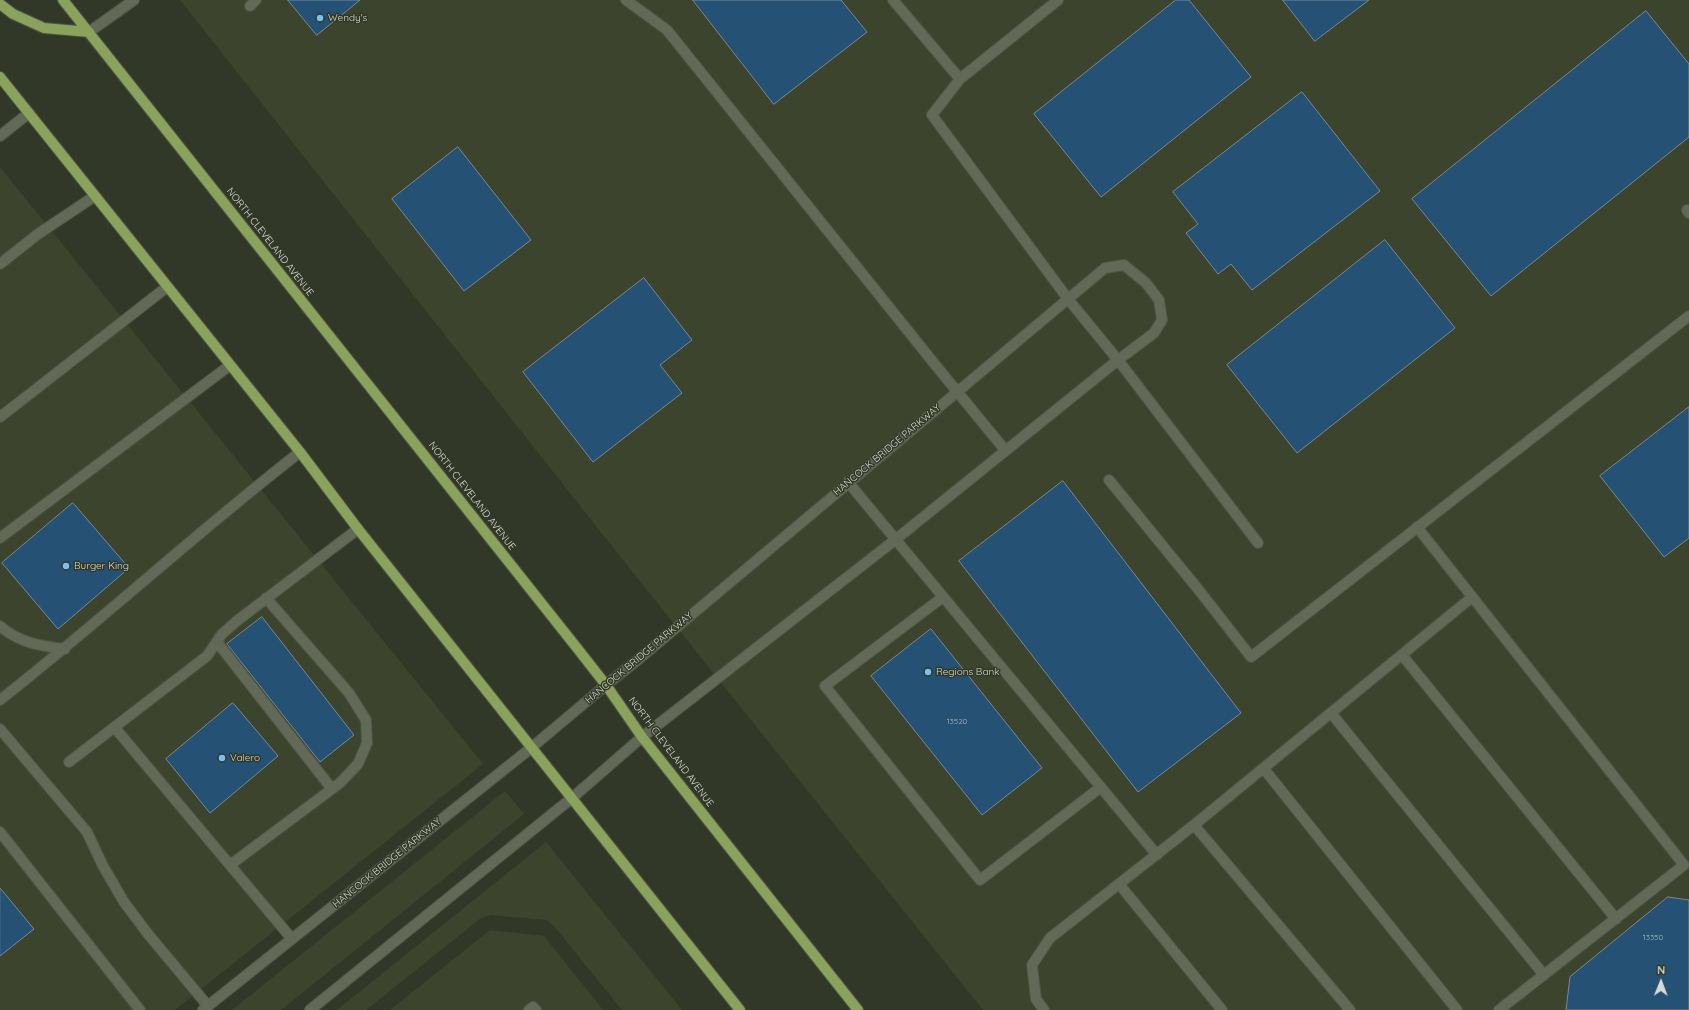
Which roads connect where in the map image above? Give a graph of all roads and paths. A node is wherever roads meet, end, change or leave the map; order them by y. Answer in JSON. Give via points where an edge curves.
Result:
{"nodes":[{"id":1,"x":63,"y":0,"type":"edge"},
{"id":2,"x":134,"y":0,"type":"edge"},
{"id":3,"x":626,"y":0,"type":"edge"},
{"id":4,"x":893,"y":0,"type":"edge"},
{"id":5,"x":1058,"y":0,"type":"edge"},
{"id":6,"x":0,"y":4,"type":"edge"},
{"id":7,"x":89,"y":32,"type":"junction"},
{"id":8,"x":0,"y":76,"type":"edge"},
{"id":9,"x":960,"y":79,"type":"junction"},
{"id":10,"x":29,"y":113,"type":"junction"},
{"id":11,"x":0,"y":136,"type":"edge"},
{"id":12,"x":95,"y":196,"type":"junction"},
{"id":13,"x":0,"y":264,"type":"edge"},
{"id":14,"x":167,"y":287,"type":"junction"},
{"id":15,"x":1068,"y":299,"type":"junction"},
{"id":16,"x":1689,"y":316,"type":"edge"},
{"id":17,"x":1118,"y":360,"type":"junction"},
{"id":18,"x":229,"y":366,"type":"junction"},
{"id":19,"x":957,"y":392,"type":"junction"},
{"id":20,"x":0,"y":417,"type":"edge"},
{"id":21,"x":1006,"y":450,"type":"junction"},
{"id":22,"x":300,"y":452,"type":"junction"},
{"id":23,"x":1109,"y":480,"type":"dead end"},
{"id":24,"x":848,"y":482,"type":"junction"},
{"id":25,"x":1417,"y":527,"type":"junction"},
{"id":26,"x":358,"y":529,"type":"junction"},
{"id":27,"x":0,"y":538,"type":"edge"},
{"id":28,"x":895,"y":540,"type":"junction"},
{"id":29,"x":1258,"y":543,"type":"dead end"},
{"id":30,"x":943,"y":597,"type":"junction"},
{"id":31,"x":266,"y":598,"type":"junction"},
{"id":32,"x":1471,"y":598,"type":"junction"},
{"id":33,"x":0,"y":626,"type":"edge"},
{"id":34,"x":217,"y":642,"type":"junction"},
{"id":35,"x":65,"y":648,"type":"junction"},
{"id":36,"x":1402,"y":655,"type":"junction"},
{"id":37,"x":606,"y":685,"type":"junction"},
{"id":38,"x":0,"y":700,"type":"edge"},
{"id":39,"x":1331,"y":713,"type":"junction"},
{"id":40,"x":115,"y":728,"type":"junction"},
{"id":41,"x":0,"y":729,"type":"edge"},
{"id":42,"x":642,"y":738,"type":"junction"},
{"id":43,"x":531,"y":748,"type":"junction"},
{"id":44,"x":70,"y":762,"type":"dead end"},
{"id":45,"x":1264,"y":769,"type":"junction"},
{"id":46,"x":1101,"y":787,"type":"junction"},
{"id":47,"x":332,"y":789,"type":"junction"},
{"id":48,"x":572,"y":798,"type":"junction"},
{"id":49,"x":1194,"y":825,"type":"junction"},
{"id":50,"x":0,"y":832,"type":"edge"},
{"id":51,"x":1157,"y":855,"type":"junction"},
{"id":52,"x":230,"y":865,"type":"junction"},
{"id":53,"x":1119,"y":884,"type":"junction"},
{"id":54,"x":1616,"y":919,"type":"junction"},
{"id":55,"x":292,"y":939,"type":"junction"},
{"id":56,"x":1544,"y":975,"type":"junction"},
{"id":57,"x":206,"y":1008,"type":"edge"},
{"id":58,"x":140,"y":1010,"type":"edge"},
{"id":59,"x":310,"y":1010,"type":"edge"},
{"id":60,"x":529,"y":1010,"type":"edge"},
{"id":61,"x":536,"y":1010,"type":"edge"},
{"id":62,"x":740,"y":1010,"type":"edge"},
{"id":63,"x":858,"y":1010,"type":"edge"},
{"id":64,"x":1044,"y":1010,"type":"edge"},
{"id":65,"x":1222,"y":1010,"type":"edge"},
{"id":66,"x":1350,"y":1010,"type":"edge"},
{"id":67,"x":1457,"y":1010,"type":"edge"},
{"id":68,"x":1499,"y":1010,"type":"edge"}],
"edges":[{"from":1,"to":7,"type":"main road","name":"NORTH CLEVELAND AVENUE"},
{"from":2,"to":7,"type":"street"},
{"from":3,"to":19,"type":"street","via":[[667,30]]},
{"from":4,"to":9,"type":"street"},
{"from":5,"to":9,"type":"street"},
{"from":6,"to":7,"type":"main road","via":[[14,14],[44,28]]},
{"from":7,"to":37,"type":"main road","name":"NORTH CLEVELAND AVENUE"},
{"from":8,"to":10,"type":"main road"},
{"from":9,"to":15,"type":"street","via":[[932,116]]},
{"from":10,"to":11,"type":"street"},
{"from":10,"to":12,"type":"main road"},
{"from":12,"to":13,"type":"street","via":[[38,234]]},
{"from":12,"to":14,"type":"main road"},
{"from":14,"to":18,"type":"main road"},
{"from":14,"to":20,"type":"street"},
{"from":15,"to":17,"type":"street"},
{"from":15,"to":17,"type":"street","via":[[1105,268],[1124,265],[1146,283],[1159,300],[1162,320],[1154,332]]},
{"from":15,"to":19,"type":"street","name":"HANCOCK BRIDGE PARKWAY"},
{"from":16,"to":25,"type":"street"},
{"from":17,"to":21,"type":"street"},
{"from":17,"to":29,"type":"street"},
{"from":18,"to":22,"type":"main road"},
{"from":18,"to":27,"type":"street"},
{"from":19,"to":21,"type":"street"},
{"from":19,"to":24,"type":"street","name":"HANCOCK BRIDGE PARKWAY"},
{"from":21,"to":28,"type":"street"},
{"from":22,"to":26,"type":"main road"},
{"from":22,"to":35,"type":"street"},
{"from":23,"to":25,"type":"street","via":[[1251,657]]},
{"from":24,"to":28,"type":"street"},
{"from":24,"to":37,"type":"street","name":"HANCOCK BRIDGE PARKWAY"},
{"from":25,"to":32,"type":"street"},
{"from":26,"to":31,"type":"street"},
{"from":26,"to":43,"type":"main road"},
{"from":28,"to":30,"type":"street"},
{"from":28,"to":42,"type":"street"},
{"from":30,"to":46,"type":"street"},
{"from":30,"to":46,"type":"street","via":[[825,686],[980,880]]},
{"from":31,"to":34,"type":"street","via":[[222,634]]},
{"from":31,"to":47,"type":"street","via":[[349,693],[366,720],[367,743],[358,764]]},
{"from":32,"to":36,"type":"street"},
{"from":32,"to":54,"type":"street","via":[[1684,865]]},
{"from":33,"to":35,"type":"street","via":[[20,640]]},
{"from":34,"to":40,"type":"street","via":[[207,656]]},
{"from":34,"to":47,"type":"street"},
{"from":35,"to":38,"type":"street"},
{"from":36,"to":39,"type":"street"},
{"from":36,"to":54,"type":"street"},
{"from":37,"to":42,"type":"main road","name":"NORTH CLEVELAND AVENUE"},
{"from":37,"to":43,"type":"street","name":"HANCOCK BRIDGE PARKWAY"},
{"from":39,"to":45,"type":"street"},
{"from":39,"to":56,"type":"street"},
{"from":40,"to":44,"type":"street"},
{"from":40,"to":52,"type":"street"},
{"from":41,"to":57,"type":"street","via":[[88,832],[103,866],[124,902]]},
{"from":42,"to":48,"type":"street"},
{"from":42,"to":63,"type":"main road","name":"NORTH CLEVELAND AVENUE"},
{"from":43,"to":48,"type":"main road"},
{"from":43,"to":55,"type":"street","name":"HANCOCK BRIDGE PARKWAY"},
{"from":45,"to":49,"type":"street"},
{"from":45,"to":67,"type":"street"},
{"from":46,"to":51,"type":"street"},
{"from":47,"to":52,"type":"street"},
{"from":48,"to":59,"type":"street"},
{"from":48,"to":62,"type":"main road"},
{"from":49,"to":51,"type":"street"},
{"from":49,"to":66,"type":"street"},
{"from":50,"to":58,"type":"street"},
{"from":51,"to":53,"type":"street"},
{"from":52,"to":55,"type":"street"},
{"from":53,"to":64,"type":"street","via":[[1050,938],[1032,965],[1036,999]]},
{"from":53,"to":65,"type":"street"},
{"from":54,"to":56,"type":"street"},
{"from":55,"to":57,"type":"street","name":"HANCOCK BRIDGE PARKWAY"},
{"from":56,"to":68,"type":"street"},
{"from":60,"to":61,"type":"street","via":[[533,1007]]}]}
